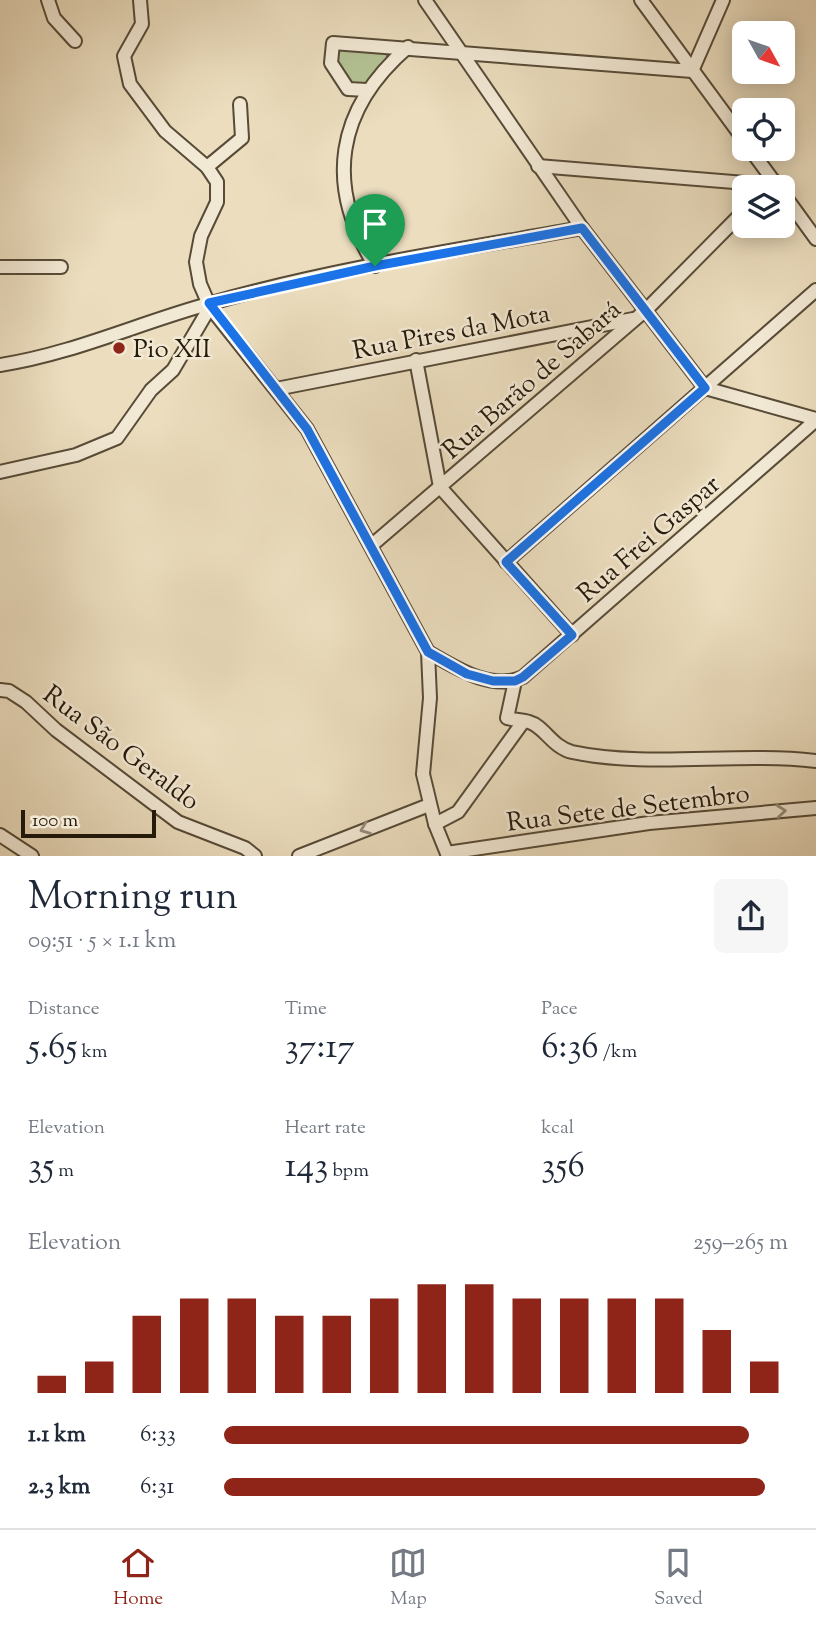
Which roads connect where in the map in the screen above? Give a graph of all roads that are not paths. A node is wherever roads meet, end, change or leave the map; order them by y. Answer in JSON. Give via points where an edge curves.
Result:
{"nodes":[{"id":1,"x":48,"y":0,"type":"edge"},
{"id":2,"x":139,"y":0,"type":"edge"},
{"id":3,"x":425,"y":0,"type":"edge"},
{"id":4,"x":641,"y":0,"type":"edge"},
{"id":5,"x":723,"y":0,"type":"edge"},
{"id":6,"x":75,"y":41,"type":"dead end"},
{"id":7,"x":408,"y":47,"type":"junction"},
{"id":8,"x":462,"y":53,"type":"junction"},
{"id":9,"x":692,"y":71,"type":"junction"},
{"id":10,"x":367,"y":90,"type":"junction"},
{"id":11,"x":240,"y":104,"type":"dead end"},
{"id":12,"x":732,"y":124,"type":"edge"},
{"id":13,"x":538,"y":166,"type":"junction"},
{"id":14,"x":207,"y":167,"type":"junction"},
{"id":15,"x":732,"y":182,"type":"edge"},
{"id":16,"x":795,"y":210,"type":"edge"},
{"id":17,"x":732,"y":223,"type":"edge"},
{"id":18,"x":582,"y":228,"type":"junction"},
{"id":19,"x":816,"y":239,"type":"edge"},
{"id":20,"x":375,"y":266,"type":"junction"},
{"id":21,"x":0,"y":267,"type":"edge"},
{"id":22,"x":61,"y":267,"type":"dead end"},
{"id":23,"x":816,"y":290,"type":"edge"},
{"id":24,"x":209,"y":305,"type":"junction"},
{"id":25,"x":647,"y":309,"type":"junction"},
{"id":26,"x":636,"y":318,"type":"junction"},
{"id":27,"x":416,"y":360,"type":"junction"},
{"id":28,"x":0,"y":365,"type":"edge"},
{"id":29,"x":705,"y":388,"type":"junction"},
{"id":30,"x":276,"y":389,"type":"junction"},
{"id":31,"x":816,"y":419,"type":"edge"},
{"id":32,"x":0,"y":472,"type":"edge"},
{"id":33,"x":440,"y":486,"type":"junction"},
{"id":34,"x":372,"y":545,"type":"junction"},
{"id":35,"x":506,"y":562,"type":"junction"},
{"id":36,"x":572,"y":635,"type":"junction"},
{"id":37,"x":428,"y":652,"type":"junction"},
{"id":38,"x":515,"y":681,"type":"junction"},
{"id":39,"x":0,"y":690,"type":"edge"},
{"id":40,"x":526,"y":722,"type":"junction"},
{"id":41,"x":816,"y":761,"type":"edge"},
{"id":42,"x":429,"y":805,"type":"junction"},
{"id":43,"x":816,"y":808,"type":"edge"},
{"id":44,"x":435,"y":824,"type":"junction"},
{"id":45,"x":0,"y":835,"type":"edge"},
{"id":46,"x":447,"y":854,"type":"edge"},
{"id":47,"x":32,"y":856,"type":"edge"},
{"id":48,"x":254,"y":856,"type":"edge"},
{"id":49,"x":265,"y":856,"type":"edge"},
{"id":50,"x":299,"y":856,"type":"edge"}],
"edges":[{"from":1,"to":6,"type":"street","via":[[54,18]]},
{"from":2,"to":14,"type":"street","via":[[142,24],[124,56],[130,84],[165,131]]},
{"from":3,"to":8,"type":"street"},
{"from":4,"to":9,"type":"street"},
{"from":5,"to":9,"type":"street"},
{"from":7,"to":8,"type":"street"},
{"from":7,"to":10,"type":"street","via":[[385,66]]},
{"from":7,"to":10,"type":"street","via":[[333,43],[331,63],[349,90]]},
{"from":8,"to":9,"type":"street"},
{"from":8,"to":13,"type":"street"},
{"from":9,"to":12,"type":"street"},
{"from":10,"to":20,"type":"street","via":[[353,118],[343,179],[351,220]]},
{"from":11,"to":14,"type":"street","via":[[242,138]]},
{"from":13,"to":15,"type":"street"},
{"from":13,"to":18,"type":"street"},
{"from":14,"to":24,"type":"street","via":[[217,182],[216,202],[201,236],[197,262]]},
{"from":16,"to":19,"type":"street"},
{"from":17,"to":25,"type":"street","name":"Rua Barão de Sabará"},
{"from":18,"to":20,"type":"street"},
{"from":18,"to":25,"type":"street"},
{"from":20,"to":24,"type":"street"},
{"from":21,"to":22,"type":"street"},
{"from":23,"to":29,"type":"street"},
{"from":24,"to":28,"type":"street","via":[[73,348]]},
{"from":24,"to":30,"type":"street"},
{"from":24,"to":32,"type":"street","via":[[173,370],[151,390],[117,438],[76,455]]},
{"from":25,"to":26,"type":"street","name":"Rua Barão de Sabará"},
{"from":25,"to":29,"type":"street"},
{"from":26,"to":27,"type":"street","name":"Rua Pires da Mota"},
{"from":26,"to":33,"type":"street","name":"Rua Barão de Sabará"},
{"from":27,"to":30,"type":"street","name":"Rua Pires da Mota"},
{"from":27,"to":33,"type":"street"},
{"from":29,"to":31,"type":"street"},
{"from":29,"to":35,"type":"street"},
{"from":30,"to":34,"type":"street","via":[[307,429]]},
{"from":31,"to":36,"type":"street","name":"Rua Frei Gaspar"},
{"from":33,"to":34,"type":"street","name":"Rua Barão de Sabará"},
{"from":33,"to":35,"type":"street"},
{"from":34,"to":37,"type":"street"},
{"from":35,"to":36,"type":"street"},
{"from":36,"to":38,"type":"street","name":"Rua Frei Gaspar"},
{"from":37,"to":38,"type":"street","via":[[467,674]]},
{"from":37,"to":42,"type":"street","via":[[430,698],[423,775]]},
{"from":38,"to":40,"type":"street","via":[[508,718]]},
{"from":39,"to":48,"type":"street","name":"Rua São Geraldo","via":[[26,702],[178,822],[245,848]]},
{"from":40,"to":41,"type":"street","via":[[571,752],[628,758],[762,756]]},
{"from":40,"to":44,"type":"street","via":[[458,812]]},
{"from":42,"to":44,"type":"street"},
{"from":42,"to":50,"type":"street","one_way":true},
{"from":46,"to":43,"type":"street","name":"Rua Sete de Setembro","one_way":true,"via":[[649,823]]},
{"from":44,"to":46,"type":"street"},
{"from":45,"to":47,"type":"street"},
{"from":48,"to":49,"type":"street"}]}
